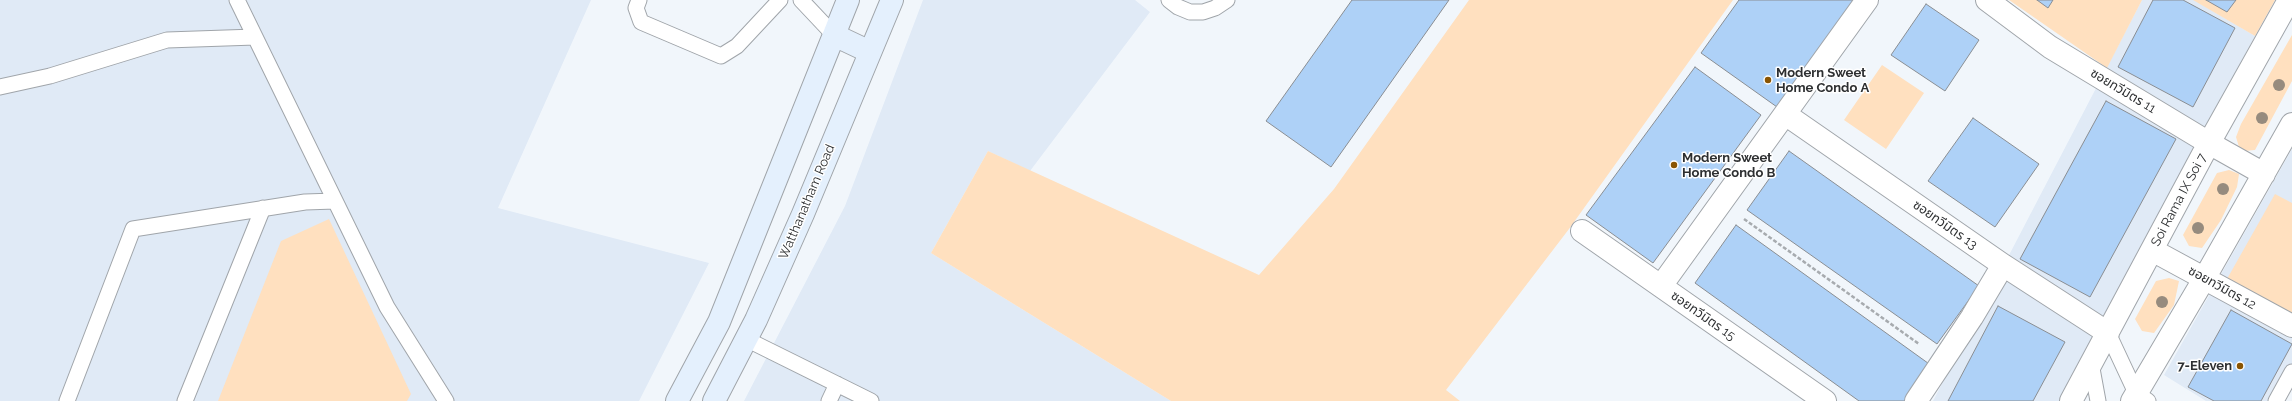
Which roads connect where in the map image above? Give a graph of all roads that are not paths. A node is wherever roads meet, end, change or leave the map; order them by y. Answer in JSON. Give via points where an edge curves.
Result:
{"nodes":[{"id":1,"x":237,"y":0,"type":"edge"},
{"id":2,"x":639,"y":0,"type":"edge"},
{"id":3,"x":780,"y":0,"type":"edge"},
{"id":4,"x":801,"y":0,"type":"edge"},
{"id":5,"x":848,"y":0,"type":"edge"},
{"id":6,"x":892,"y":0,"type":"edge"},
{"id":7,"x":1169,"y":0,"type":"edge"},
{"id":8,"x":1227,"y":0,"type":"edge"},
{"id":9,"x":1867,"y":0,"type":"edge"},
{"id":10,"x":1987,"y":0,"type":"edge"},
{"id":11,"x":2290,"y":0,"type":"edge"},
{"id":12,"x":834,"y":35,"type":"junction"},
{"id":13,"x":255,"y":37,"type":"junction"},
{"id":14,"x":870,"y":52,"type":"junction"},
{"id":15,"x":0,"y":87,"type":"edge"},
{"id":16,"x":1785,"y":114,"type":"junction"},
{"id":17,"x":2292,"y":124,"type":"edge"},
{"id":18,"x":2209,"y":143,"type":"junction"},
{"id":19,"x":2264,"y":174,"type":"junction"},
{"id":20,"x":335,"y":201,"type":"junction"},
{"id":21,"x":263,"y":208,"type":"junction"},
{"id":22,"x":1582,"y":231,"type":"dead end"},
{"id":23,"x":2152,"y":250,"type":"junction"},
{"id":24,"x":2003,"y":264,"type":"junction"},
{"id":25,"x":2204,"y":279,"type":"junction"},
{"id":26,"x":1661,"y":286,"type":"junction"},
{"id":27,"x":2292,"y":326,"type":"edge"},
{"id":28,"x":2108,"y":332,"type":"junction"},
{"id":29,"x":746,"y":339,"type":"junction"},
{"id":30,"x":2091,"y":363,"type":"junction"},
{"id":31,"x":2292,"y":372,"type":"edge"},
{"id":32,"x":837,"y":384,"type":"junction"},
{"id":33,"x":2138,"y":398,"type":"edge"},
{"id":34,"x":67,"y":401,"type":"edge"},
{"id":35,"x":185,"y":401,"type":"edge"},
{"id":36,"x":446,"y":401,"type":"edge"},
{"id":37,"x":677,"y":401,"type":"edge"},
{"id":38,"x":714,"y":401,"type":"edge"},
{"id":39,"x":829,"y":401,"type":"edge"},
{"id":40,"x":871,"y":401,"type":"edge"},
{"id":41,"x":1825,"y":401,"type":"edge"},
{"id":42,"x":1916,"y":401,"type":"edge"},
{"id":43,"x":2071,"y":401,"type":"edge"},
{"id":44,"x":2098,"y":401,"type":"edge"},
{"id":45,"x":2276,"y":401,"type":"edge"}],
"edges":[{"from":1,"to":13,"type":"lane"},
{"from":2,"to":3,"type":"lane","via":[[636,8],[641,22],[721,56],[737,46]]},
{"from":4,"to":12,"type":"lane"},
{"from":5,"to":12,"type":"street"},
{"from":6,"to":14,"type":"street","name":"Watthanatham Road"},
{"from":7,"to":8,"type":"lane","via":[[1190,12],[1203,12]]},
{"from":9,"to":16,"type":"street"},
{"from":10,"to":18,"type":"street","name":"ซอยทวีมิตร 11","via":[[2050,47]]},
{"from":11,"to":18,"type":"street","name":"Soi Rama IX Soi 7"},
{"from":12,"to":14,"type":"street"},
{"from":12,"to":37,"type":"street","via":[[719,322]]},
{"from":13,"to":15,"type":"lane","via":[[167,40],[50,76]]},
{"from":13,"to":20,"type":"lane"},
{"from":14,"to":29,"type":"street","name":"Watthanatham Road","via":[[803,214]]},
{"from":16,"to":24,"type":"street","name":"ซอยทวีมิตร 13"},
{"from":16,"to":26,"type":"street"},
{"from":17,"to":19,"type":"street"},
{"from":18,"to":19,"type":"street","name":"ซอยทวีมิตร 11"},
{"from":18,"to":23,"type":"street","name":"Soi Rama IX Soi 7"},
{"from":19,"to":25,"type":"street"},
{"from":20,"to":21,"type":"lane"},
{"from":20,"to":36,"type":"lane","via":[[387,306]]},
{"from":21,"to":34,"type":"lane","via":[[133,229]]},
{"from":21,"to":35,"type":"lane"},
{"from":22,"to":26,"type":"street","name":"ซอยทวีมิตร 15"},
{"from":23,"to":25,"type":"street","name":"ซอยทวีมิตร 12"},
{"from":23,"to":28,"type":"street","name":"Soi Rama IX Soi 7"},
{"from":24,"to":28,"type":"street","name":"ซอยทวีมิตร 13"},
{"from":24,"to":42,"type":"street"},
{"from":25,"to":27,"type":"street","name":"ซอยทวีมิตร 12"},
{"from":25,"to":33,"type":"street"},
{"from":26,"to":41,"type":"street","name":"ซอยทวีมิตร 15"},
{"from":28,"to":30,"type":"street","name":"Soi Rama IX Soi 7"},
{"from":28,"to":33,"type":"lane"},
{"from":29,"to":32,"type":"lane"},
{"from":29,"to":38,"type":"street","name":"Watthanatham Road"},
{"from":30,"to":43,"type":"street","name":"Soi Rama IX Soi 7"},
{"from":30,"to":44,"type":"lane"},
{"from":31,"to":45,"type":"lane"},
{"from":32,"to":39,"type":"lane"},
{"from":32,"to":40,"type":"lane"}]}
